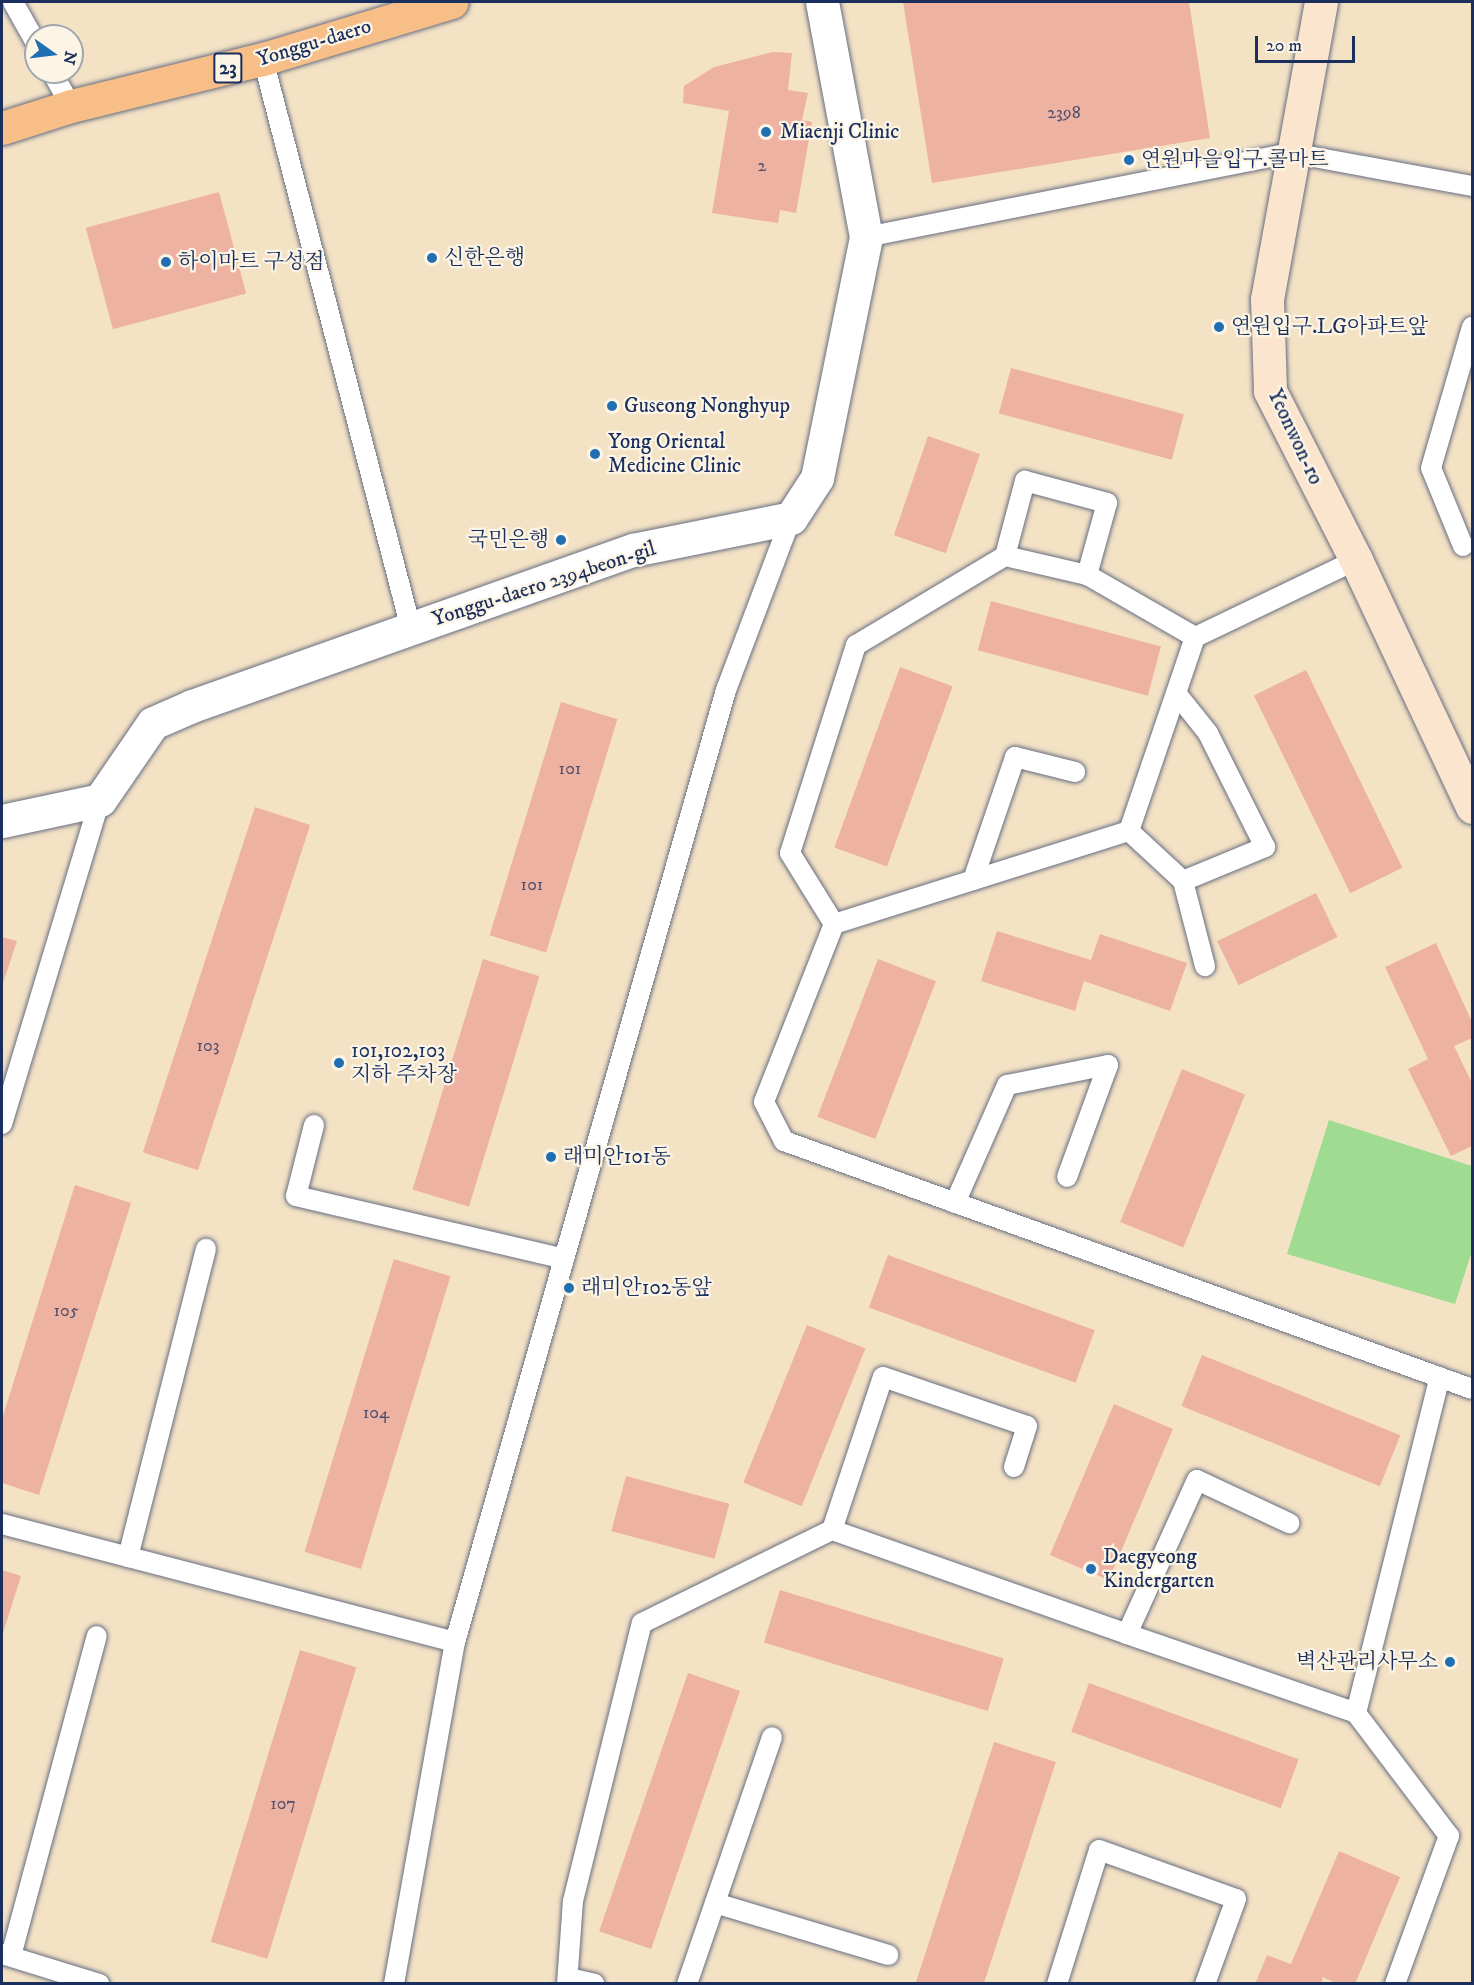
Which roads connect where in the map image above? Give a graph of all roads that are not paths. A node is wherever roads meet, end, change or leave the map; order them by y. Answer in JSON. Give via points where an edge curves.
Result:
{"nodes":[{"id":1,"x":13,"y":2,"type":"edge"},
{"id":2,"x":452,"y":2,"type":"edge"},
{"id":3,"x":822,"y":2,"type":"edge"},
{"id":4,"x":1321,"y":2,"type":"edge"},
{"id":5,"x":25,"y":24,"type":"edge"},
{"id":6,"x":263,"y":59,"type":"junction"},
{"id":7,"x":59,"y":84,"type":"edge"},
{"id":8,"x":71,"y":106,"type":"junction"},
{"id":9,"x":2,"y":128,"type":"edge"},
{"id":10,"x":1292,"y":153,"type":"junction"},
{"id":11,"x":1473,"y":186,"type":"edge"},
{"id":12,"x":866,"y":237,"type":"junction"},
{"id":13,"x":1473,"y":327,"type":"edge"},
{"id":14,"x":791,"y":518,"type":"junction"},
{"id":15,"x":1463,"y":546,"type":"dead end"},
{"id":16,"x":1005,"y":556,"type":"junction"},
{"id":17,"x":1356,"y":560,"type":"junction"},
{"id":18,"x":1087,"y":575,"type":"junction"},
{"id":19,"x":411,"y":629,"type":"junction"},
{"id":20,"x":1195,"y":637,"type":"junction"},
{"id":21,"x":1176,"y":693,"type":"junction"},
{"id":22,"x":1075,"y":772,"type":"dead end"},
{"id":23,"x":100,"y":800,"type":"junction"},
{"id":24,"x":1473,"y":807,"type":"edge"},
{"id":25,"x":2,"y":821,"type":"edge"},
{"id":26,"x":1129,"y":831,"type":"junction"},
{"id":27,"x":973,"y":880,"type":"junction"},
{"id":28,"x":1183,"y":881,"type":"junction"},
{"id":29,"x":834,"y":924,"type":"junction"},
{"id":30,"x":1205,"y":966,"type":"dead end"},
{"id":31,"x":2,"y":1124,"type":"edge"},
{"id":32,"x":314,"y":1125,"type":"dead end"},
{"id":33,"x":1067,"y":1177,"type":"dead end"},
{"id":34,"x":955,"y":1203,"type":"junction"},
{"id":35,"x":206,"y":1249,"type":"dead end"},
{"id":36,"x":564,"y":1259,"type":"junction"},
{"id":37,"x":1440,"y":1377,"type":"junction"},
{"id":38,"x":1473,"y":1389,"type":"edge"},
{"id":39,"x":1014,"y":1467,"type":"dead end"},
{"id":40,"x":2,"y":1524,"type":"edge"},
{"id":41,"x":1289,"y":1524,"type":"dead end"},
{"id":42,"x":832,"y":1530,"type":"junction"},
{"id":43,"x":128,"y":1557,"type":"junction"},
{"id":44,"x":1127,"y":1634,"type":"junction"},
{"id":45,"x":97,"y":1636,"type":"dead end"},
{"id":46,"x":455,"y":1642,"type":"junction"},
{"id":47,"x":1356,"y":1713,"type":"junction"},
{"id":48,"x":772,"y":1737,"type":"dead end"},
{"id":49,"x":715,"y":1903,"type":"junction"},
{"id":50,"x":6,"y":1955,"type":"edge"},
{"id":51,"x":888,"y":1955,"type":"dead end"},
{"id":52,"x":568,"y":1981,"type":"edge"},
{"id":53,"x":99,"y":1983,"type":"edge"},
{"id":54,"x":394,"y":1983,"type":"edge"},
{"id":55,"x":594,"y":1983,"type":"edge"},
{"id":56,"x":687,"y":1983,"type":"edge"},
{"id":57,"x":1057,"y":1983,"type":"edge"},
{"id":58,"x":1205,"y":1983,"type":"edge"},
{"id":59,"x":1395,"y":1983,"type":"edge"}],
"edges":[{"from":1,"to":5,"type":"lane"},
{"from":2,"to":6,"type":"main road","name":"Yonggu-daero","number":"23"},
{"from":3,"to":12,"type":"street"},
{"from":4,"to":10,"type":"street","name":"Yeonwon-ro"},
{"from":6,"to":8,"type":"main road","name":"Yonggu-daero","number":"23"},
{"from":6,"to":19,"type":"lane"},
{"from":7,"to":8,"type":"lane"},
{"from":8,"to":9,"type":"main road","name":"Yonggu-daero","number":"23"},
{"from":10,"to":11,"type":"lane"},
{"from":10,"to":12,"type":"lane"},
{"from":10,"to":17,"type":"street","name":"Yeonwon-ro","via":[[1267,299],[1270,392]]},
{"from":12,"to":14,"type":"street","via":[[817,478]]},
{"from":13,"to":15,"type":"lane","via":[[1431,468]]},
{"from":14,"to":19,"type":"street","name":"Yonggu-daero 2394beon-gil","via":[[633,550]]},
{"from":14,"to":36,"type":"lane","via":[[726,690]]},
{"from":16,"to":18,"type":"lane"},
{"from":16,"to":18,"type":"lane","via":[[1024,481],[1107,503]]},
{"from":16,"to":29,"type":"lane","via":[[856,645],[790,853]]},
{"from":17,"to":20,"type":"lane"},
{"from":17,"to":24,"type":"street","name":"Yeonwon-ro"},
{"from":18,"to":20,"type":"lane"},
{"from":19,"to":23,"type":"street","name":"Yonggu-daero 2394beon-gil","via":[[153,723]]},
{"from":20,"to":21,"type":"lane"},
{"from":21,"to":26,"type":"lane"},
{"from":21,"to":28,"type":"lane","via":[[1208,734],[1265,847]]},
{"from":22,"to":27,"type":"lane","via":[[1015,757]]},
{"from":23,"to":25,"type":"street"},
{"from":23,"to":31,"type":"lane"},
{"from":26,"to":27,"type":"lane"},
{"from":26,"to":28,"type":"lane"},
{"from":27,"to":29,"type":"lane"},
{"from":28,"to":30,"type":"lane"},
{"from":29,"to":34,"type":"lane","via":[[764,1102],[784,1141]]},
{"from":32,"to":36,"type":"lane","via":[[296,1196]]},
{"from":33,"to":34,"type":"lane","via":[[1108,1065],[1007,1085]]},
{"from":34,"to":37,"type":"lane"},
{"from":35,"to":43,"type":"lane"},
{"from":36,"to":46,"type":"lane"},
{"from":37,"to":38,"type":"lane"},
{"from":37,"to":47,"type":"lane"},
{"from":39,"to":42,"type":"lane","via":[[1027,1426],[882,1377]]},
{"from":40,"to":43,"type":"lane"},
{"from":41,"to":44,"type":"lane","via":[[1197,1480]]},
{"from":42,"to":44,"type":"lane"},
{"from":42,"to":52,"type":"lane","via":[[642,1623],[573,1901]]},
{"from":43,"to":46,"type":"lane"},
{"from":44,"to":47,"type":"lane"},
{"from":45,"to":50,"type":"lane"},
{"from":46,"to":54,"type":"lane"},
{"from":47,"to":59,"type":"lane","via":[[1449,1836]]},
{"from":48,"to":49,"type":"lane"},
{"from":49,"to":51,"type":"lane"},
{"from":49,"to":56,"type":"lane"},
{"from":50,"to":53,"type":"lane"},
{"from":52,"to":55,"type":"lane"},
{"from":57,"to":58,"type":"lane","via":[[1099,1850],[1236,1899]]}]}
